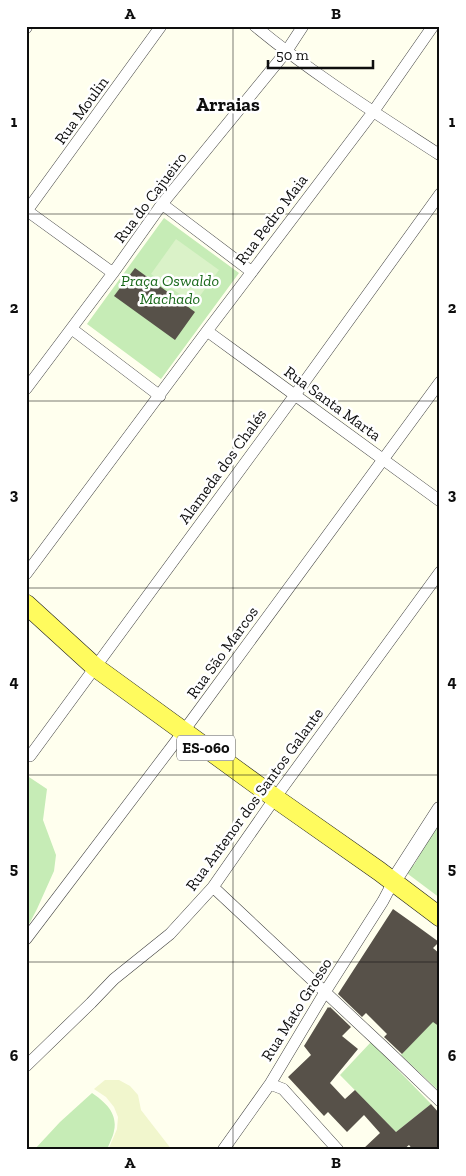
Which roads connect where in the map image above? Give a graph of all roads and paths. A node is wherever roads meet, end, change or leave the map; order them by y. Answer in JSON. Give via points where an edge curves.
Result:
{"nodes":[{"id":1,"x":161,"y":26,"type":"edge"},
{"id":2,"x":255,"y":26,"type":"edge"},
{"id":3,"x":303,"y":26,"type":"edge"},
{"id":4,"x":433,"y":26,"type":"edge"},
{"id":5,"x":286,"y":52,"type":"junction"},
{"id":6,"x":373,"y":112,"type":"junction"},
{"id":7,"x":440,"y":155,"type":"edge"},
{"id":8,"x":440,"y":194,"type":"edge"},
{"id":9,"x":162,"y":204,"type":"junction"},
{"id":10,"x":27,"y":211,"type":"edge"},
{"id":11,"x":252,"y":272,"type":"junction"},
{"id":12,"x":113,"y":273,"type":"junction"},
{"id":13,"x":72,"y":329,"type":"junction"},
{"id":14,"x":207,"y":331,"type":"junction"},
{"id":15,"x":440,"y":382,"type":"edge"},
{"id":16,"x":26,"y":389,"type":"edge"},
{"id":17,"x":295,"y":395,"type":"junction"},
{"id":18,"x":160,"y":396,"type":"junction"},
{"id":19,"x":383,"y":460,"type":"junction"},
{"id":20,"x":440,"y":501,"type":"edge"},
{"id":21,"x":440,"y":572,"type":"edge"},
{"id":22,"x":26,"y":574,"type":"edge"},
{"id":23,"x":26,"y":604,"type":"edge"},
{"id":24,"x":95,"y":667,"type":"junction"},
{"id":25,"x":183,"y":732,"type":"junction"},
{"id":26,"x":30,"y":756,"type":"dead end"},
{"id":27,"x":275,"y":798,"type":"junction"},
{"id":28,"x":440,"y":809,"type":"edge"},
{"id":29,"x":393,"y":882,"type":"junction"},
{"id":30,"x":213,"y":887,"type":"junction"},
{"id":31,"x":440,"y":917,"type":"edge"},
{"id":32,"x":26,"y":939,"type":"edge"},
{"id":33,"x":325,"y":992,"type":"junction"},
{"id":34,"x":26,"y":1066,"type":"edge"},
{"id":35,"x":270,"y":1084,"type":"junction"},
{"id":36,"x":440,"y":1101,"type":"edge"},
{"id":37,"x":223,"y":1150,"type":"edge"},
{"id":38,"x":338,"y":1150,"type":"edge"}],
"edges":[{"from":1,"to":10,"type":"street","name":"Rua Moulin"},
{"from":2,"to":5,"type":"street"},
{"from":3,"to":5,"type":"street","name":"Rua do Cajueiro"},
{"from":4,"to":6,"type":"street","name":"Rua Pedro Maia"},
{"from":5,"to":6,"type":"street"},
{"from":5,"to":9,"type":"street","name":"Rua do Cajueiro"},
{"from":6,"to":7,"type":"street"},
{"from":6,"to":11,"type":"street","name":"Rua Pedro Maia"},
{"from":8,"to":17,"type":"street","name":"Alameda dos Chalés"},
{"from":9,"to":11,"type":"street"},
{"from":9,"to":12,"type":"street","name":"Rua do Cajueiro"},
{"from":10,"to":12,"type":"street"},
{"from":11,"to":14,"type":"street","name":"Rua Pedro Maia"},
{"from":12,"to":13,"type":"street","name":"Rua do Cajueiro"},
{"from":13,"to":16,"type":"street","name":"Rua do Cajueiro"},
{"from":13,"to":18,"type":"street"},
{"from":14,"to":17,"type":"street","name":"Rua Santa Marta"},
{"from":14,"to":18,"type":"street","name":"Rua Pedro Maia"},
{"from":15,"to":19,"type":"street","name":"Rua São Marcos"},
{"from":17,"to":19,"type":"street","name":"Rua Santa Marta"},
{"from":17,"to":24,"type":"street","name":"Alameda dos Chalés"},
{"from":18,"to":22,"type":"street","name":"Rua Pedro Maia"},
{"from":19,"to":20,"type":"street","name":"Rua Santa Marta"},
{"from":19,"to":25,"type":"street","name":"Rua São Marcos"},
{"from":21,"to":27,"type":"street","name":"Rua Antenor dos Santos Galante"},
{"from":23,"to":24,"type":"main road","number":"ES-060"},
{"from":24,"to":25,"type":"main road","number":"ES-060"},
{"from":24,"to":26,"type":"street","name":"Alameda dos Chalés"},
{"from":25,"to":27,"type":"main road","number":"ES-060"},
{"from":25,"to":32,"type":"street","name":"Rua São Marcos"},
{"from":27,"to":29,"type":"main road","number":"ES-060"},
{"from":27,"to":30,"type":"street","name":"Rua Antenor dos Santos Galante"},
{"from":28,"to":29,"type":"street"},
{"from":29,"to":31,"type":"main road","number":"ES-060"},
{"from":29,"to":33,"type":"street","name":"Rua Mato Grosso"},
{"from":30,"to":33,"type":"street"},
{"from":30,"to":34,"type":"street","name":"Rua Antenor dos Santos Galante","via":[[170,934],[114,979]]},
{"from":33,"to":35,"type":"street","name":"Rua Mato Grosso"},
{"from":33,"to":36,"type":"street"},
{"from":35,"to":37,"type":"street","name":"Rua Mato Grosso"},
{"from":35,"to":38,"type":"street","via":[[283,1089]]}]}
